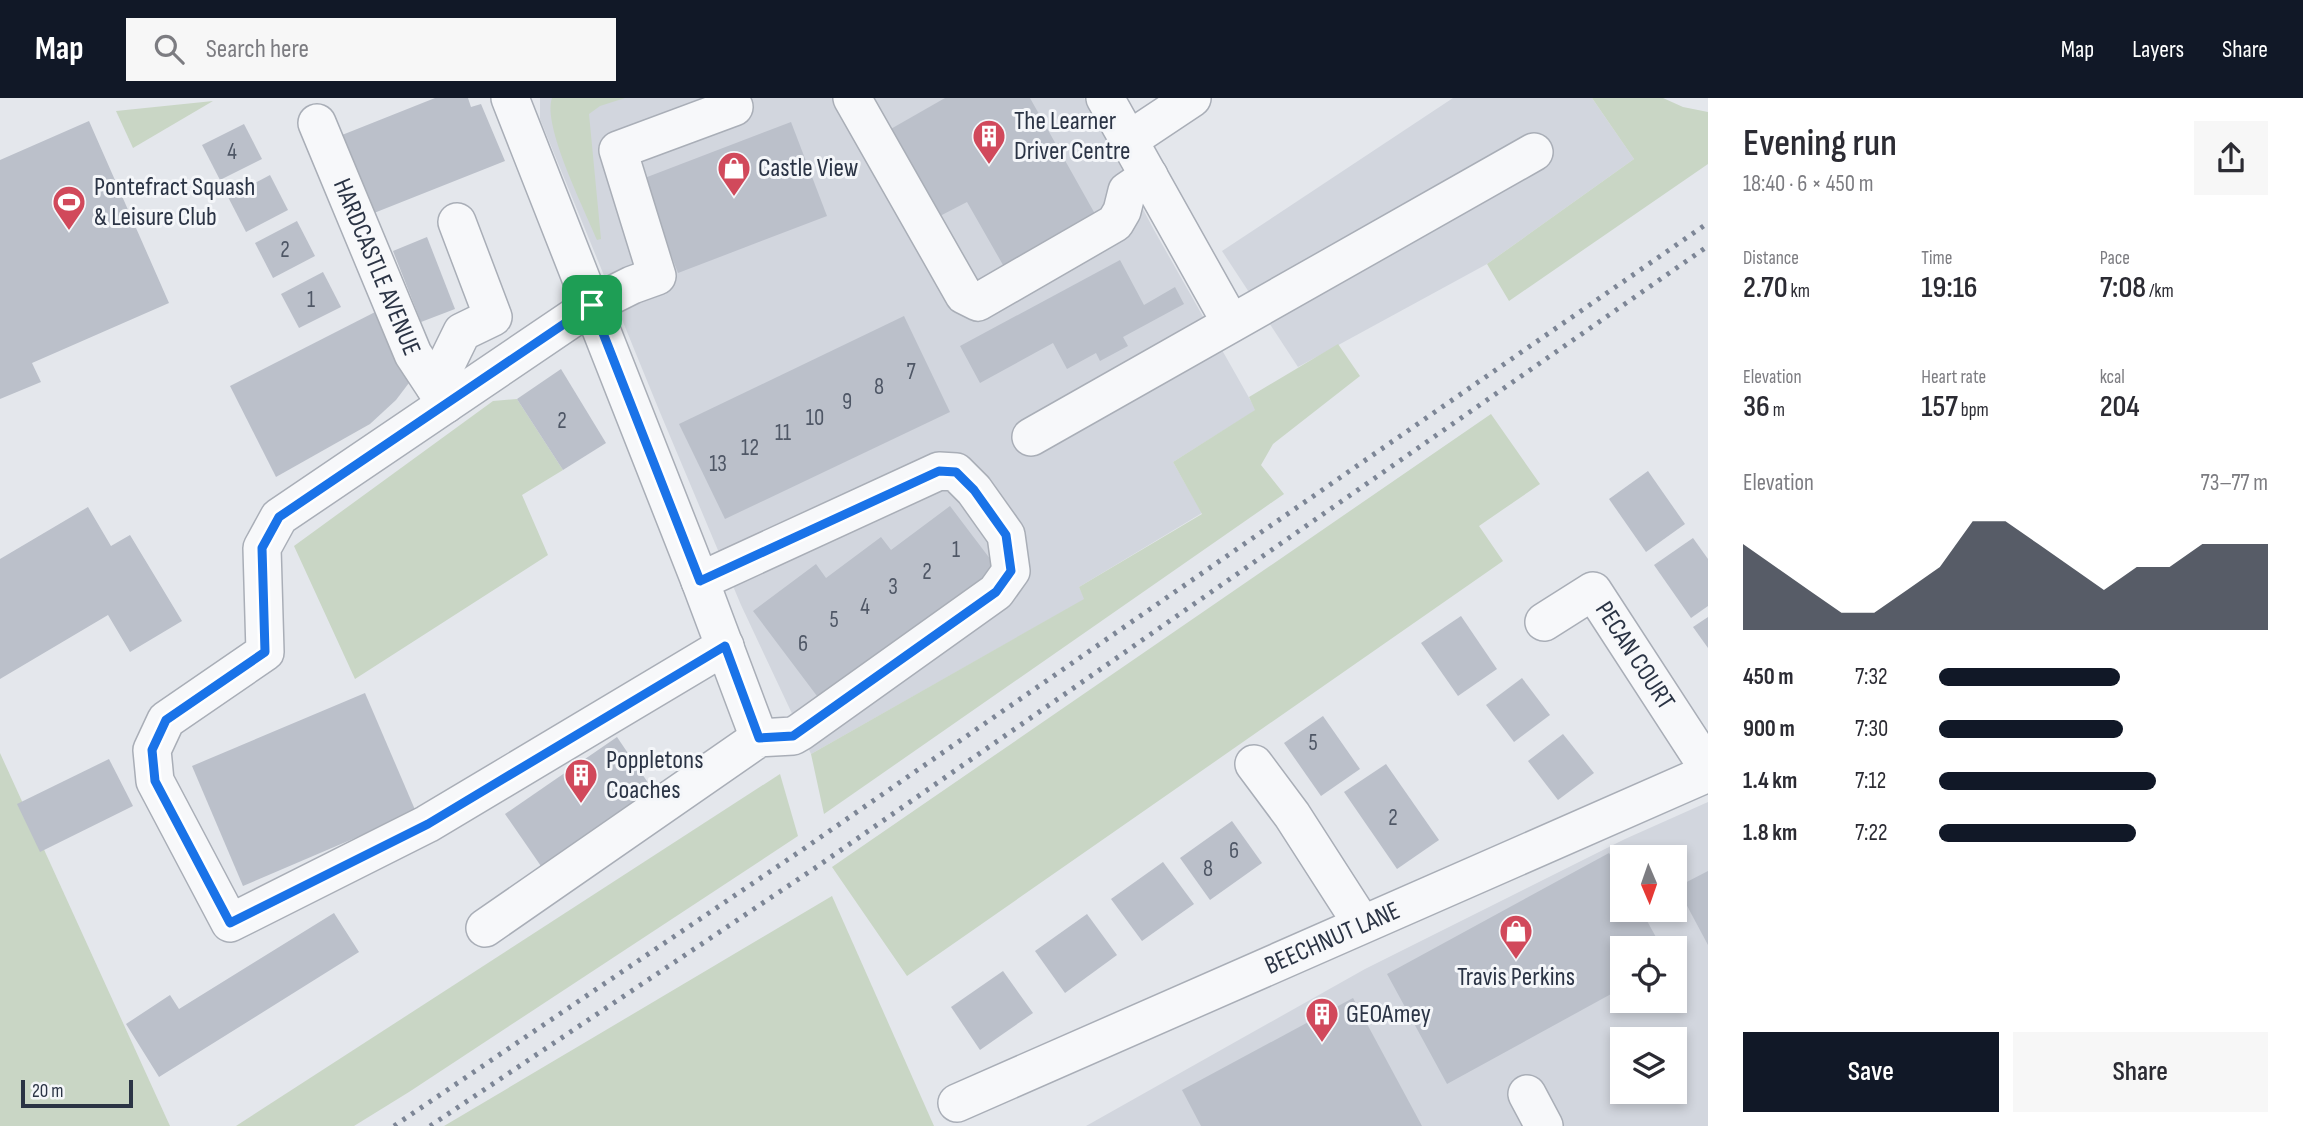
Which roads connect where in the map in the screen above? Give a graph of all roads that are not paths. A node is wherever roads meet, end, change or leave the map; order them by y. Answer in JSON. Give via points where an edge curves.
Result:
{"nodes":[{"id":1,"x":510,"y":98,"type":"edge"},
{"id":2,"x":852,"y":98,"type":"edge"},
{"id":3,"x":1105,"y":98,"type":"edge"},
{"id":4,"x":1192,"y":98,"type":"edge"},
{"id":5,"x":734,"y":107,"type":"dead end"},
{"id":6,"x":317,"y":122,"type":"dead end"},
{"id":7,"x":1129,"y":140,"type":"junction"},
{"id":8,"x":1534,"y":152,"type":"dead end"},
{"id":9,"x":1149,"y":176,"type":"junction"},
{"id":10,"x":457,"y":222,"type":"dead end"},
{"id":11,"x":592,"y":305,"type":"junction"},
{"id":12,"x":1231,"y":323,"type":"junction"},
{"id":13,"x":441,"y":396,"type":"junction"},
{"id":14,"x":1031,"y":437,"type":"dead end"},
{"id":15,"x":700,"y":581,"type":"junction"},
{"id":16,"x":1544,"y":622,"type":"dead end"},
{"id":17,"x":725,"y":646,"type":"junction"},
{"id":18,"x":759,"y":738,"type":"junction"},
{"id":19,"x":1704,"y":754,"type":"edge"},
{"id":20,"x":1254,"y":764,"type":"dead end"},
{"id":21,"x":1362,"y":924,"type":"junction"},
{"id":22,"x":485,"y":928,"type":"dead end"},
{"id":23,"x":1527,"y":1094,"type":"dead end"},
{"id":24,"x":957,"y":1103,"type":"dead end"},
{"id":25,"x":1544,"y":1126,"type":"edge"}],
"edges":[{"from":1,"to":11,"type":"street"},
{"from":2,"to":9,"type":"street","via":[[964,295],[978,302],[1115,223],[1127,191]]},
{"from":3,"to":7,"type":"street"},
{"from":4,"to":7,"type":"street"},
{"from":5,"to":11,"type":"street","via":[[618,150],[657,276]]},
{"from":6,"to":13,"type":"street","name":"HARDCASTLE AVENUE","via":[[413,354]]},
{"from":7,"to":9,"type":"street"},
{"from":8,"to":12,"type":"street"},
{"from":9,"to":12,"type":"street"},
{"from":10,"to":13,"type":"street","via":[[493,317],[462,331]]},
{"from":11,"to":13,"type":"street"},
{"from":11,"to":15,"type":"street"},
{"from":12,"to":14,"type":"street"},
{"from":13,"to":17,"type":"street","via":[[279,517],[262,548],[265,652],[166,720],[152,750],[155,781],[230,923],[428,824]]},
{"from":15,"to":17,"type":"street"},
{"from":15,"to":18,"type":"street","via":[[939,471],[956,472],[1006,535],[1011,571],[996,592],[800,732]]},
{"from":16,"to":19,"type":"street","name":"PECAN COURT","via":[[1592,591]]},
{"from":17,"to":18,"type":"street"},
{"from":18,"to":22,"type":"street"},
{"from":19,"to":21,"type":"street","name":"BEECHNUT LANE"},
{"from":20,"to":21,"type":"street","via":[[1279,824]]},
{"from":21,"to":24,"type":"street","name":"BEECHNUT LANE"},
{"from":23,"to":25,"type":"street"}]}
